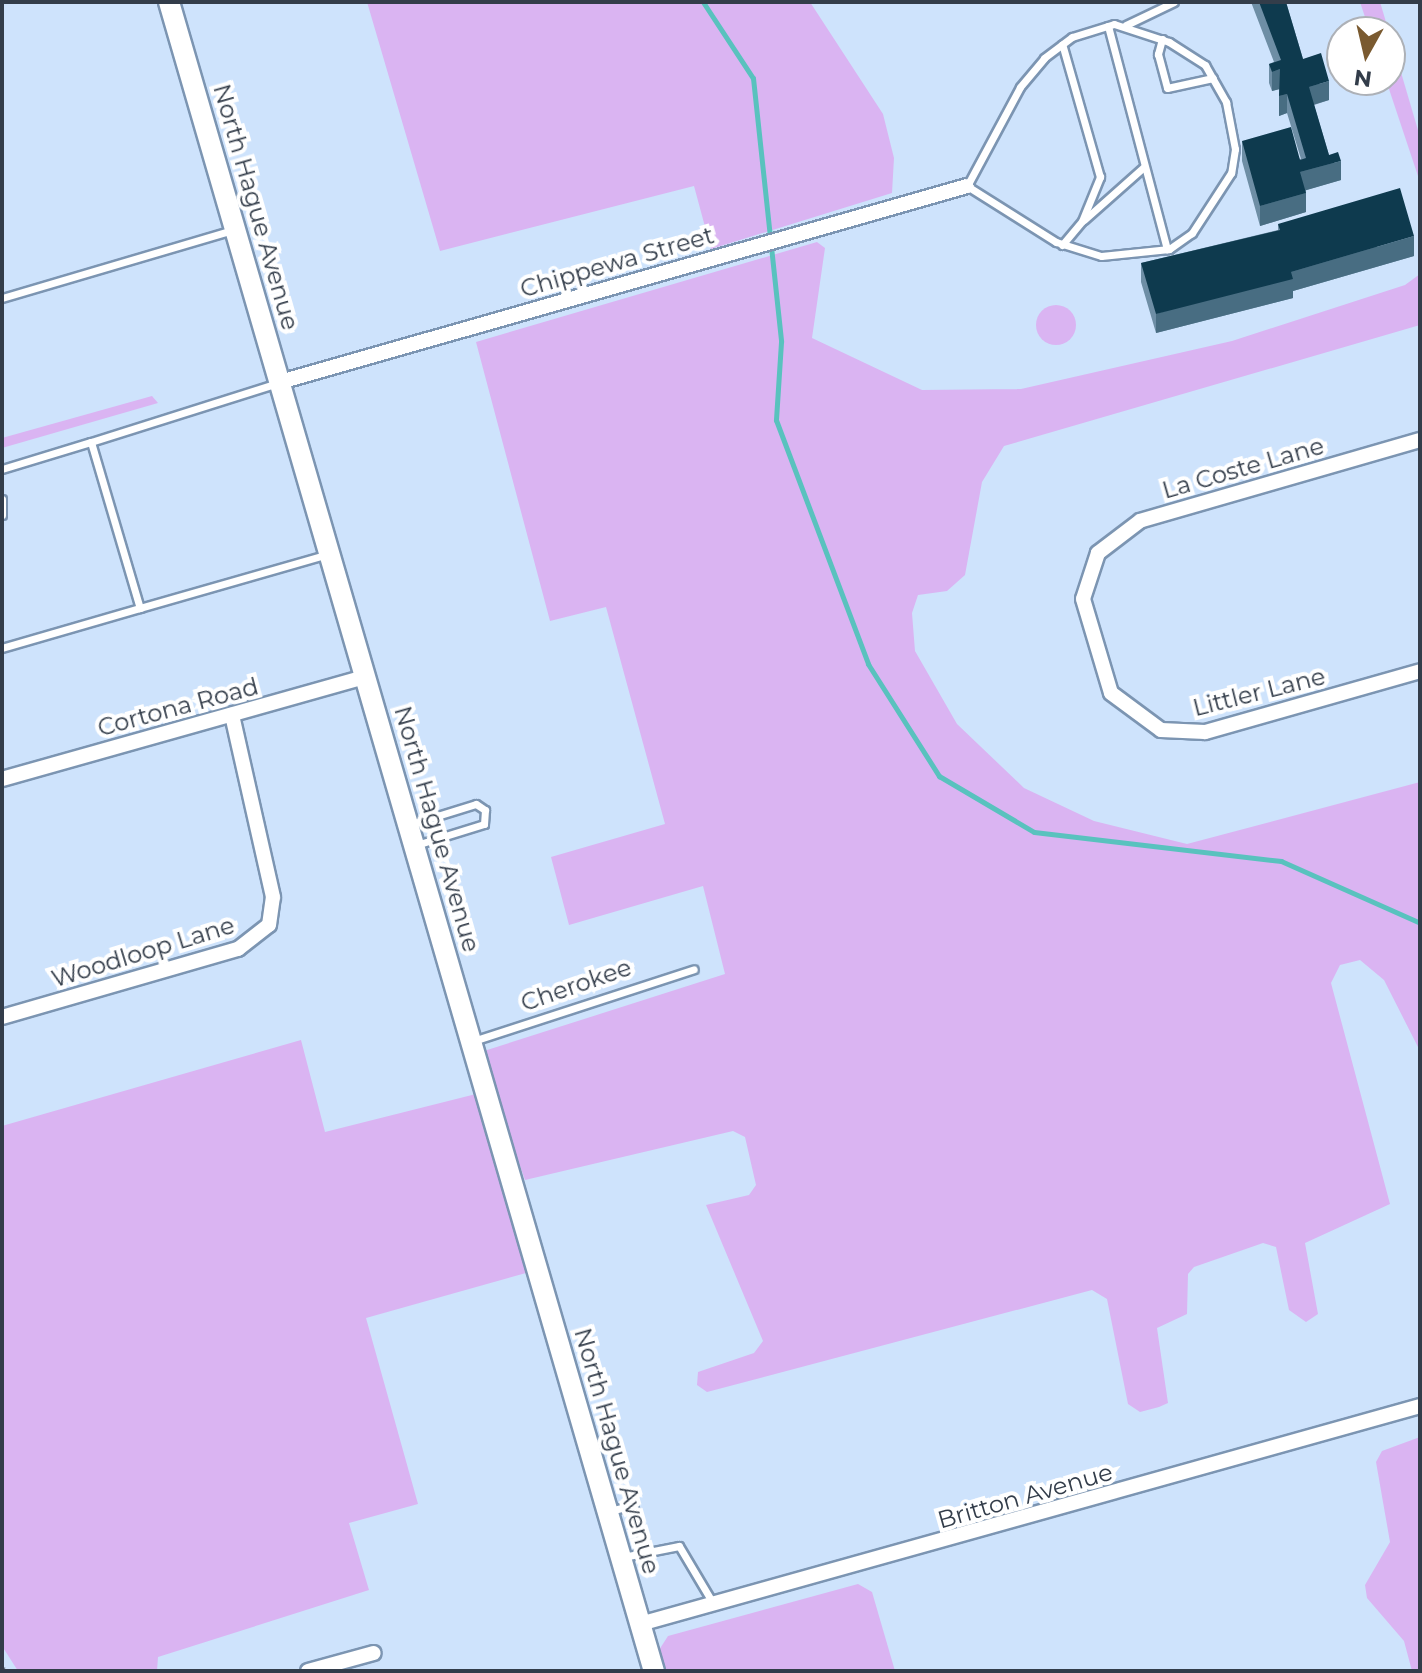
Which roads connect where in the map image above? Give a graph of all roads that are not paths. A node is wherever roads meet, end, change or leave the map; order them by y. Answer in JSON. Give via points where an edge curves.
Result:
{"nodes":[{"id":1,"x":169,"y":2,"type":"edge"},
{"id":2,"x":1174,"y":2,"type":"edge"},
{"id":3,"x":1150,"y":5,"type":"edge"},
{"id":4,"x":1126,"y":25,"type":"junction"},
{"id":5,"x":1108,"y":26,"type":"junction"},
{"id":6,"x":1162,"y":39,"type":"junction"},
{"id":7,"x":1062,"y":44,"type":"junction"},
{"id":8,"x":1213,"y":78,"type":"junction"},
{"id":9,"x":1144,"y":167,"type":"junction"},
{"id":10,"x":967,"y":186,"type":"junction"},
{"id":11,"x":1082,"y":221,"type":"junction"},
{"id":12,"x":236,"y":229,"type":"junction"},
{"id":13,"x":1062,"y":245,"type":"junction"},
{"id":14,"x":1167,"y":249,"type":"junction"},
{"id":15,"x":2,"y":298,"type":"edge"},
{"id":16,"x":280,"y":382,"type":"junction"},
{"id":17,"x":1420,"y":440,"type":"edge"},
{"id":18,"x":91,"y":442,"type":"junction"},
{"id":19,"x":2,"y":469,"type":"edge"},
{"id":20,"x":2,"y":499,"type":"edge"},
{"id":21,"x":2,"y":515,"type":"edge"},
{"id":22,"x":330,"y":554,"type":"junction"},
{"id":23,"x":1092,"y":563,"type":"joint"},
{"id":24,"x":140,"y":608,"type":"junction"},
{"id":25,"x":2,"y":648,"type":"edge"},
{"id":26,"x":1420,"y":671,"type":"edge"},
{"id":27,"x":365,"y":677,"type":"junction"},
{"id":28,"x":232,"y":715,"type":"junction"},
{"id":29,"x":2,"y":779,"type":"edge"},
{"id":30,"x":408,"y":825,"type":"junction"},
{"id":31,"x":414,"y":846,"type":"junction"},
{"id":32,"x":694,"y":969,"type":"dead end"},
{"id":33,"x":2,"y":1017,"type":"edge"},
{"id":34,"x":471,"y":1041,"type":"junction"},
{"id":35,"x":1420,"y":1406,"type":"edge"},
{"id":36,"x":608,"y":1512,"type":"junction"},
{"id":37,"x":645,"y":1549,"type":"junction"},
{"id":38,"x":621,"y":1558,"type":"junction"},
{"id":39,"x":715,"y":1607,"type":"junction"},
{"id":40,"x":640,"y":1624,"type":"junction"},
{"id":41,"x":374,"y":1653,"type":"dead end"},
{"id":42,"x":316,"y":1670,"type":"edge"},
{"id":43,"x":654,"y":1671,"type":"edge"}],
"edges":[{"from":1,"to":12,"type":"main road","name":"North Hague Avenue"},
{"from":2,"to":3,"type":"lane"},
{"from":3,"to":4,"type":"lane"},
{"from":4,"to":5,"type":"lane"},
{"from":4,"to":6,"type":"lane"},
{"from":5,"to":7,"type":"lane"},
{"from":5,"to":9,"type":"lane"},
{"from":6,"to":8,"type":"lane","via":[[1205,65]]},
{"from":6,"to":8,"type":"lane","via":[[1158,54],[1167,88]]},
{"from":7,"to":10,"type":"lane","via":[[1020,87]]},
{"from":7,"to":11,"type":"lane","via":[[1100,177]]},
{"from":8,"to":14,"type":"lane","via":[[1235,146],[1231,173],[1192,233]]},
{"from":9,"to":11,"type":"lane"},
{"from":9,"to":14,"type":"lane"},
{"from":10,"to":13,"type":"lane"},
{"from":10,"to":16,"type":"street","name":"Chippewa Street"},
{"from":11,"to":13,"type":"lane"},
{"from":12,"to":15,"type":"lane"},
{"from":12,"to":16,"type":"main road","name":"North Hague Avenue"},
{"from":13,"to":14,"type":"lane","via":[[1101,256]]},
{"from":16,"to":18,"type":"lane"},
{"from":16,"to":22,"type":"main road","name":"North Hague Avenue"},
{"from":17,"to":23,"type":"street","name":"La Coste Lane","via":[[1140,521],[1105,544]]},
{"from":18,"to":19,"type":"lane"},
{"from":18,"to":24,"type":"lane"},
{"from":20,"to":21,"type":"lane"},
{"from":22,"to":24,"type":"lane"},
{"from":22,"to":27,"type":"main road","name":"North Hague Avenue"},
{"from":23,"to":26,"type":"street","name":"Littler Lane","via":[[1083,599],[1100,672],[1124,708],[1161,730],[1205,732]]},
{"from":24,"to":25,"type":"lane"},
{"from":27,"to":28,"type":"street","name":"Cortona Road"},
{"from":27,"to":30,"type":"main road","name":"North Hague Avenue"},
{"from":28,"to":29,"type":"street","name":"Cortona Road"},
{"from":28,"to":33,"type":"street","name":"Woodloop Lane","via":[[273,897],[269,925],[238,949]]},
{"from":30,"to":31,"type":"main road","name":"North Hague Avenue"},
{"from":30,"to":31,"type":"lane","via":[[476,804],[485,810],[484,824]]},
{"from":31,"to":34,"type":"main road","name":"North Hague Avenue"},
{"from":32,"to":34,"type":"lane","name":"Cherokee"},
{"from":34,"to":36,"type":"main road","name":"North Hague Avenue"},
{"from":35,"to":39,"type":"street","name":"Britton Avenue"},
{"from":36,"to":37,"type":"lane","via":[[633,1505]]},
{"from":36,"to":38,"type":"main road","name":"North Hague Avenue"},
{"from":37,"to":38,"type":"lane"},
{"from":37,"to":39,"type":"lane","via":[[679,1546]]},
{"from":38,"to":40,"type":"main road","name":"North Hague Avenue"},
{"from":39,"to":40,"type":"street","name":"Britton Avenue"},
{"from":40,"to":43,"type":"main road","name":"North Hague Avenue"},
{"from":41,"to":42,"type":"street"}]}
